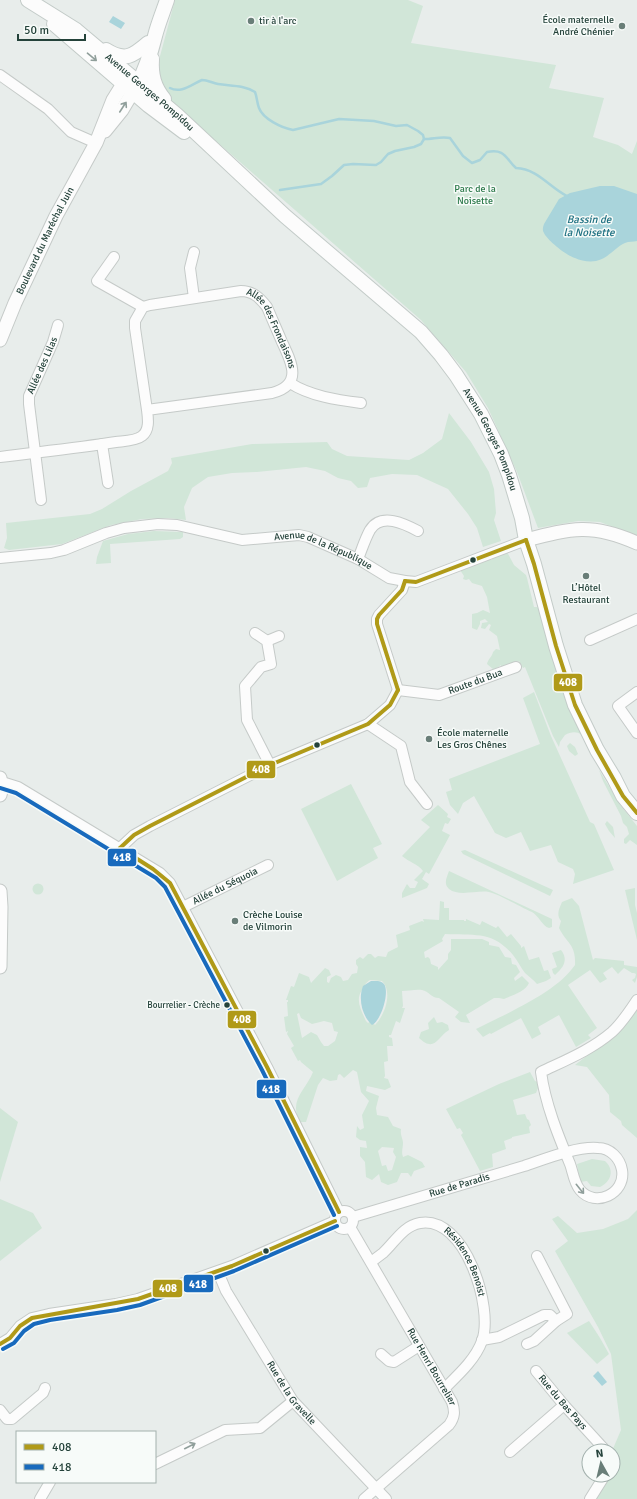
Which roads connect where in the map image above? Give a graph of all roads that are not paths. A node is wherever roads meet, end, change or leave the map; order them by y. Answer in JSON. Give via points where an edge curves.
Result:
{"nodes":[{"id":1,"x":28,"y":0,"type":"edge"},
{"id":2,"x":167,"y":0,"type":"edge"},
{"id":3,"x":76,"y":30,"type":"junction"},
{"id":4,"x":152,"y":43,"type":"junction"},
{"id":5,"x":0,"y":75,"type":"edge"},
{"id":6,"x":131,"y":84,"type":"junction"},
{"id":7,"x":177,"y":115,"type":"junction"},
{"id":8,"x":96,"y":143,"type":"junction"},
{"id":9,"x":244,"y":178,"type":"junction"},
{"id":10,"x":194,"y":252,"type":"dead end"},
{"id":11,"x":114,"y":257,"type":"dead end"},
{"id":12,"x":194,"y":298,"type":"junction"},
{"id":13,"x":143,"y":307,"type":"junction"},
{"id":14,"x":58,"y":326,"type":"dead end"},
{"id":15,"x":0,"y":340,"type":"edge"},
{"id":16,"x":290,"y":383,"type":"junction"},
{"id":17,"x":361,"y":403,"type":"dead end"},
{"id":18,"x":147,"y":410,"type":"junction"},
{"id":19,"x":102,"y":444,"type":"junction"},
{"id":20,"x":35,"y":453,"type":"junction"},
{"id":21,"x":0,"y":457,"type":"edge"},
{"id":22,"x":108,"y":482,"type":"dead end"},
{"id":23,"x":41,"y":500,"type":"dead end"},
{"id":24,"x":418,"y":531,"type":"dead end"},
{"id":25,"x":526,"y":540,"type":"junction"},
{"id":26,"x":637,"y":543,"type":"edge"},
{"id":27,"x":0,"y":558,"type":"edge"},
{"id":28,"x":358,"y":558,"type":"junction"},
{"id":29,"x":405,"y":581,"type":"junction"},
{"id":30,"x":637,"y":619,"type":"edge"},
{"id":31,"x":255,"y":633,"type":"dead end"},
{"id":32,"x":279,"y":636,"type":"dead end"},
{"id":33,"x":590,"y":640,"type":"dead end"},
{"id":34,"x":267,"y":641,"type":"junction"},
{"id":35,"x":516,"y":666,"type":"dead end"},
{"id":36,"x":398,"y":690,"type":"junction"},
{"id":37,"x":637,"y":692,"type":"edge"},
{"id":38,"x":368,"y":724,"type":"junction"},
{"id":39,"x":637,"y":734,"type":"edge"},
{"id":40,"x":270,"y":765,"type":"junction"},
{"id":41,"x":614,"y":778,"type":"junction"},
{"id":42,"x":0,"y":785,"type":"edge"},
{"id":43,"x":637,"y":801,"type":"edge"},
{"id":44,"x":427,"y":804,"type":"dead end"},
{"id":45,"x":637,"y":813,"type":"edge"},
{"id":46,"x":120,"y":848,"type":"junction"},
{"id":47,"x":268,"y":865,"type":"dead end"},
{"id":48,"x":0,"y":891,"type":"edge"},
{"id":49,"x":183,"y":907,"type":"junction"},
{"id":50,"x":0,"y":967,"type":"edge"},
{"id":51,"x":637,"y":1000,"type":"edge"},
{"id":52,"x":565,"y":1153,"type":"junction"},
{"id":53,"x":353,"y":1216,"type":"junction"},
{"id":54,"x":337,"y":1217,"type":"junction"},
{"id":55,"x":350,"y":1227,"type":"junction"},
{"id":56,"x":537,"y":1256,"type":"dead end"},
{"id":57,"x":371,"y":1262,"type":"junction"},
{"id":58,"x":218,"y":1272,"type":"junction"},
{"id":59,"x":556,"y":1321,"type":"junction"},
{"id":60,"x":482,"y":1340,"type":"junction"},
{"id":61,"x":0,"y":1344,"type":"edge"},
{"id":62,"x":527,"y":1344,"type":"dead end"},
{"id":63,"x":419,"y":1346,"type":"junction"},
{"id":64,"x":381,"y":1354,"type":"dead end"},
{"id":65,"x":536,"y":1371,"type":"dead end"},
{"id":66,"x":45,"y":1388,"type":"dead end"},
{"id":67,"x":444,"y":1389,"type":"junction"},
{"id":68,"x":293,"y":1402,"type":"junction"},
{"id":69,"x":564,"y":1405,"type":"junction"},
{"id":70,"x":0,"y":1410,"type":"edge"},
{"id":71,"x":599,"y":1443,"type":"edge"},
{"id":72,"x":510,"y":1452,"type":"dead end"},
{"id":73,"x":156,"y":1464,"type":"edge"},
{"id":74,"x":49,"y":1483,"type":"edge"},
{"id":75,"x":600,"y":1483,"type":"edge"},
{"id":76,"x":376,"y":1488,"type":"junction"},
{"id":77,"x":40,"y":1499,"type":"edge"},
{"id":78,"x":364,"y":1499,"type":"edge"},
{"id":79,"x":386,"y":1499,"type":"edge"},
{"id":80,"x":590,"y":1499,"type":"edge"}],
"edges":[{"from":1,"to":3,"type":"main road","name":"Avenue Georges Pompidou"},
{"from":1,"to":6,"type":"main road","name":"Avenue Georges Pompidou","one_way":true,"via":[[55,26]]},
{"from":2,"to":4,"type":"main road","name":"Boulevard du Maréchal Juin"},
{"from":3,"to":4,"type":"main road","via":[[116,56],[136,54]]},
{"from":3,"to":6,"type":"main road","name":"Avenue Georges Pompidou"},
{"from":4,"to":6,"type":"main road","name":"Boulevard du Maréchal Juin","via":[[136,66]]},
{"from":4,"to":7,"type":"main road","via":[[152,76],[155,85]]},
{"from":5,"to":8,"type":"street","via":[[48,109],[72,132]]},
{"from":6,"to":7,"type":"main road","name":"Avenue Georges Pompidou"},
{"from":6,"to":8,"type":"street","name":"Boulevard du Maréchal Juin","via":[[122,110]]},
{"from":6,"to":9,"type":"main road","name":"Avenue Georges Pompidou"},
{"from":7,"to":9,"type":"main road","name":"Avenue Georges Pompidou"},
{"from":8,"to":15,"type":"street","name":"Boulevard du Maréchal Juin","via":[[56,216]]},
{"from":9,"to":25,"type":"main road","name":"Avenue Georges Pompidou","via":[[421,332],[441,356],[469,394],[501,454]]},
{"from":10,"to":12,"type":"street","via":[[190,268]]},
{"from":11,"to":13,"type":"street","via":[[97,281]]},
{"from":12,"to":13,"type":"street","name":"Allée des Frondaisons"},
{"from":12,"to":16,"type":"street","name":"Allée des Frondaisons","via":[[241,291],[258,296],[267,307],[292,363]]},
{"from":13,"to":18,"type":"street","via":[[134,328]]},
{"from":14,"to":20,"type":"street","name":"Allée des Lilas","via":[[29,396]]},
{"from":16,"to":17,"type":"street","via":[[299,389],[336,400]]},
{"from":16,"to":18,"type":"street","name":"Allée des Frondaisons","via":[[272,393]]},
{"from":18,"to":19,"type":"street","via":[[147,430],[142,436]]},
{"from":19,"to":20,"type":"street"},
{"from":19,"to":22,"type":"street"},
{"from":20,"to":21,"type":"street"},
{"from":20,"to":23,"type":"street","name":"Allée des Lilas"},
{"from":24,"to":28,"type":"street","via":[[393,520],[375,524]]},
{"from":25,"to":26,"type":"street","name":"Avenue de la République","via":[[573,529],[593,529],[618,534]]},
{"from":25,"to":29,"type":"street","name":"Avenue de la République","via":[[416,582]]},
{"from":25,"to":41,"type":"main road","name":"Avenue Georges Pompidou","via":[[575,705]]},
{"from":27,"to":28,"type":"street","name":"Avenue de la République","via":[[51,553],[124,528],[158,524],[177,524],[242,540],[308,536]]},
{"from":28,"to":29,"type":"street","name":"Avenue de la République","via":[[389,578]]},
{"from":29,"to":36,"type":"street","via":[[402,590],[377,619]]},
{"from":30,"to":33,"type":"street"},
{"from":31,"to":34,"type":"street"},
{"from":32,"to":34,"type":"street"},
{"from":34,"to":40,"type":"street","via":[[271,664],[261,668],[245,686],[248,720]]},
{"from":35,"to":36,"type":"street","name":"Route du Bua","via":[[439,695]]},
{"from":36,"to":38,"type":"street","via":[[390,706]]},
{"from":37,"to":39,"type":"street","via":[[618,706]]},
{"from":38,"to":40,"type":"street"},
{"from":38,"to":44,"type":"street","via":[[401,746],[410,782]]},
{"from":40,"to":46,"type":"street","via":[[150,826],[134,835]]},
{"from":41,"to":43,"type":"main road","name":"Avenue Georges Pompidou"},
{"from":41,"to":45,"type":"main road","name":"Avenue Georges Pompidou","via":[[623,796]]},
{"from":42,"to":46,"type":"street","via":[[18,787]]},
{"from":46,"to":49,"type":"street","via":[[160,873],[170,884]]},
{"from":47,"to":49,"type":"street","name":"Allée du Séquoia"},
{"from":48,"to":50,"type":"street"},
{"from":49,"to":54,"type":"street","via":[[267,1067]]},
{"from":51,"to":52,"type":"street","name":"Rue de Paradis","via":[[612,1032],[586,1051],[541,1072],[543,1086]]},
{"from":52,"to":52,"type":"street","name":"Rue de Paradis","one_way":true,"via":[[580,1190],[588,1196],[605,1198],[618,1189],[623,1174],[621,1165],[609,1151],[586,1148]]},
{"from":52,"to":53,"type":"street","name":"Rue de Paradis"},
{"from":53,"to":54,"type":"street","via":[[347,1211]]},
{"from":53,"to":55,"type":"street"},
{"from":54,"to":55,"type":"street","via":[[336,1224],[340,1229]]},
{"from":54,"to":58,"type":"street"},
{"from":55,"to":57,"type":"street","name":"Rue Henri Bourrelier"},
{"from":56,"to":59,"type":"street","via":[[567,1314]]},
{"from":57,"to":60,"type":"street","name":"Résidence Benoist","via":[[409,1226],[429,1222],[445,1229],[467,1255],[480,1286],[484,1319]]},
{"from":57,"to":63,"type":"street","name":"Rue Henri Bourrelier"},
{"from":58,"to":61,"type":"street","via":[[138,1299],[32,1318]]},
{"from":58,"to":68,"type":"street","name":"Rue de la Gravelle","via":[[226,1291]]},
{"from":59,"to":60,"type":"street","via":[[550,1314],[544,1315],[499,1337]]},
{"from":59,"to":62,"type":"street"},
{"from":60,"to":67,"type":"street","name":"Résidence Benoist","via":[[471,1360]]},
{"from":63,"to":64,"type":"street","via":[[394,1362]]},
{"from":63,"to":67,"type":"street","name":"Rue Henri Bourrelier"},
{"from":65,"to":69,"type":"street","name":"Rue du Bas Pays"},
{"from":66,"to":70,"type":"street","via":[[43,1393],[12,1420],[7,1419]]},
{"from":67,"to":76,"type":"street","name":"Rue Henri Bourrelier","via":[[454,1409],[449,1425]]},
{"from":73,"to":68,"type":"street","one_way":true,"via":[[225,1430],[260,1428]]},
{"from":68,"to":76,"type":"street","name":"Rue de la Gravelle"},
{"from":69,"to":71,"type":"street","name":"Rue du Bas Pays"},
{"from":69,"to":72,"type":"street"},
{"from":74,"to":77,"type":"street"},
{"from":75,"to":80,"type":"street"},
{"from":76,"to":78,"type":"street","name":"Rue Henri Bourrelier"},
{"from":76,"to":79,"type":"street","name":"Rue de la Gravelle"}]}
